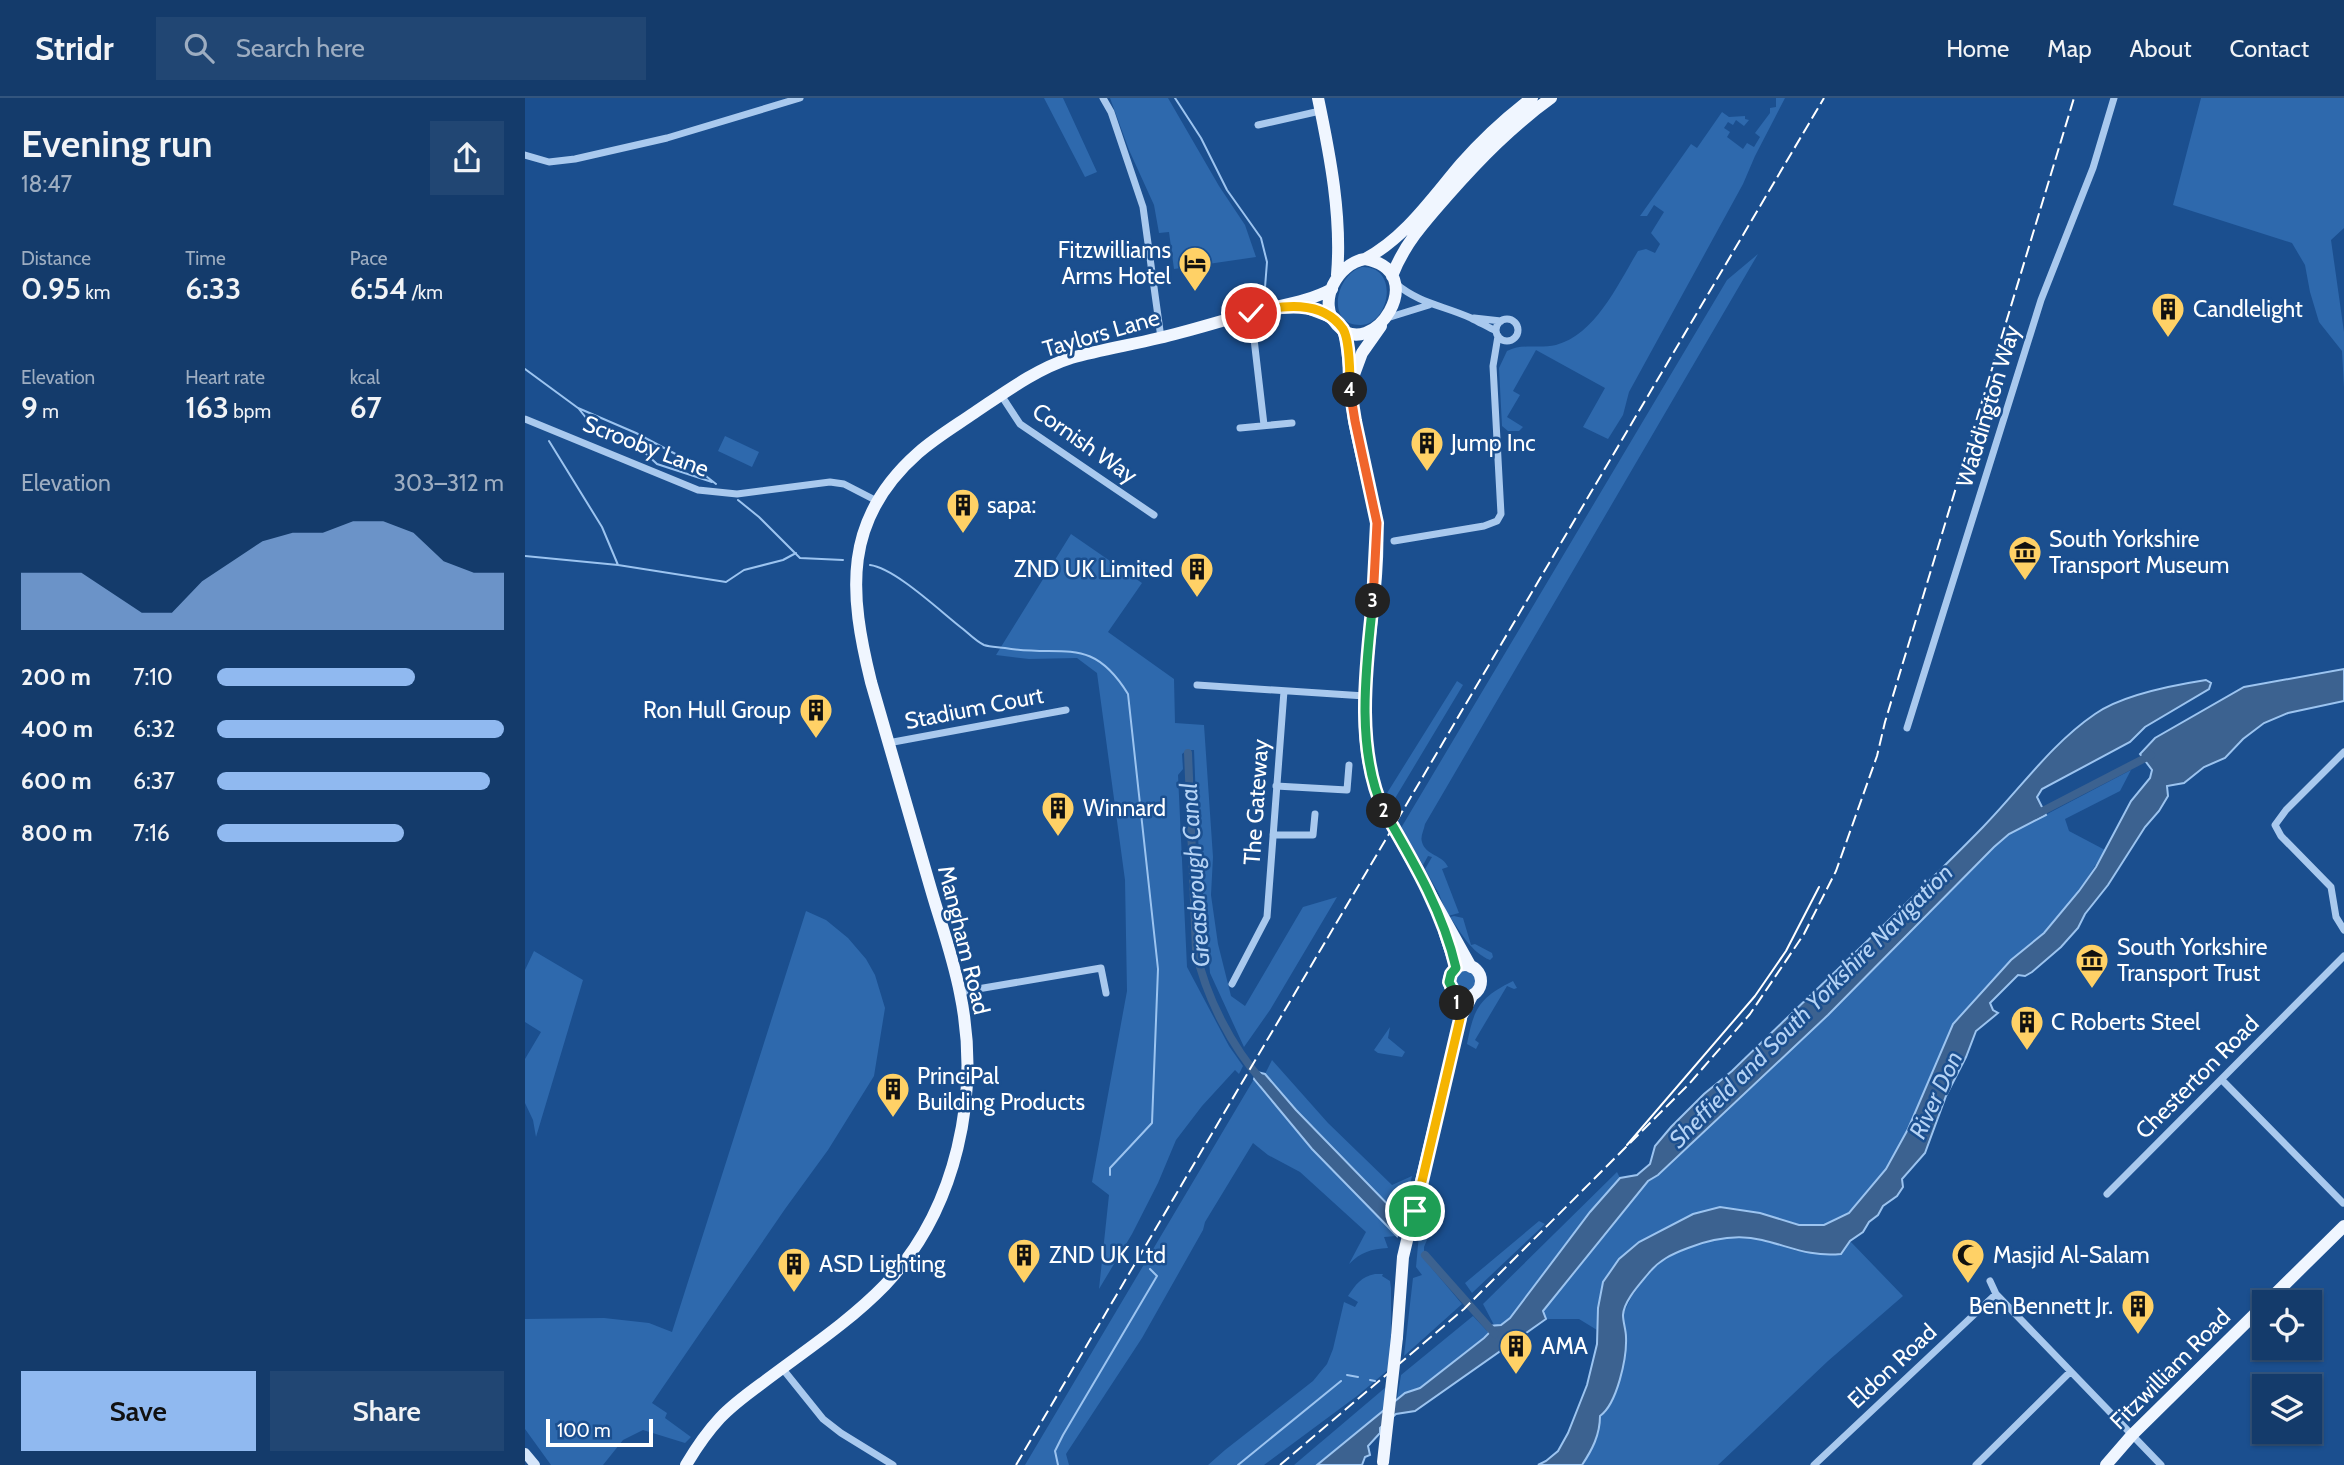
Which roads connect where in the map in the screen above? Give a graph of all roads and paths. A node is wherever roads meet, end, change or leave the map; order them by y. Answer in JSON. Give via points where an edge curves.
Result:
{"nodes":[{"id":1,"x":800,"y":98,"type":"edge"},
{"id":2,"x":1103,"y":98,"type":"edge"},
{"id":3,"x":1532,"y":98,"type":"edge"},
{"id":4,"x":1551,"y":98,"type":"edge"},
{"id":5,"x":2114,"y":98,"type":"edge"},
{"id":6,"x":1319,"y":104,"type":"edge"},
{"id":7,"x":1258,"y":125,"type":"dead end"},
{"id":8,"x":525,"y":155,"type":"edge"},
{"id":9,"x":1339,"y":239,"type":"junction"},
{"id":10,"x":1362,"y":259,"type":"junction"},
{"id":11,"x":1337,"y":275,"type":"junction"},
{"id":12,"x":1393,"y":279,"type":"junction"},
{"id":13,"x":1332,"y":289,"type":"junction"},
{"id":14,"x":1288,"y":305,"type":"junction"},
{"id":15,"x":1430,"y":305,"type":"junction"},
{"id":16,"x":1251,"y":313,"type":"junction"},
{"id":17,"x":1333,"y":318,"type":"junction"},
{"id":18,"x":1470,"y":318,"type":"junction"},
{"id":19,"x":1385,"y":320,"type":"junction"},
{"id":20,"x":1501,"y":321,"type":"junction"},
{"id":21,"x":1343,"y":329,"type":"junction"},
{"id":22,"x":1497,"y":334,"type":"junction"},
{"id":23,"x":1161,"y":338,"type":"junction"},
{"id":24,"x":1506,"y":342,"type":"junction"},
{"id":25,"x":1493,"y":366,"type":"junction"},
{"id":26,"x":1350,"y":384,"type":"junction"},
{"id":27,"x":1001,"y":395,"type":"junction"},
{"id":28,"x":525,"y":419,"type":"edge"},
{"id":29,"x":1292,"y":423,"type":"dead end"},
{"id":30,"x":1264,"y":425,"type":"junction"},
{"id":31,"x":1240,"y":428,"type":"dead end"},
{"id":32,"x":940,"y":436,"type":"joint"},
{"id":33,"x":877,"y":501,"type":"junction"},
{"id":34,"x":1154,"y":515,"type":"dead end"},
{"id":35,"x":1394,"y":541,"type":"dead end"},
{"id":36,"x":1197,"y":685,"type":"dead end"},
{"id":37,"x":1284,"y":691,"type":"junction"},
{"id":38,"x":1366,"y":696,"type":"junction"},
{"id":39,"x":1066,"y":709,"type":"dead end"},
{"id":40,"x":1907,"y":728,"type":"dead end"},
{"id":41,"x":888,"y":743,"type":"junction"},
{"id":42,"x":2344,"y":752,"type":"edge"},
{"id":43,"x":1349,"y":765,"type":"dead end"},
{"id":44,"x":1276,"y":786,"type":"junction"},
{"id":45,"x":1315,"y":814,"type":"dead end"},
{"id":46,"x":1273,"y":835,"type":"junction"},
{"id":47,"x":1427,"y":885,"type":"junction"},
{"id":48,"x":2344,"y":930,"type":"edge"},
{"id":49,"x":2344,"y":957,"type":"edge"},
{"id":50,"x":1471,"y":967,"type":"junction"},
{"id":51,"x":1456,"y":968,"type":"junction"},
{"id":52,"x":1232,"y":984,"type":"dead end"},
{"id":53,"x":960,"y":992,"type":"junction"},
{"id":54,"x":1106,"y":993,"type":"dead end"},
{"id":55,"x":1456,"y":995,"type":"junction"},
{"id":56,"x":1472,"y":996,"type":"junction"},
{"id":57,"x":1460,"y":1019,"type":"junction"},
{"id":58,"x":2222,"y":1080,"type":"junction"},
{"id":59,"x":2107,"y":1194,"type":"dead end"},
{"id":60,"x":2343,"y":1203,"type":"edge"},
{"id":61,"x":2344,"y":1226,"type":"edge"},
{"id":62,"x":1990,"y":1280,"type":"dead end"},
{"id":63,"x":2279,"y":1290,"type":"edge"},
{"id":64,"x":1996,"y":1294,"type":"junction"},
{"id":65,"x":2252,"y":1317,"type":"edge"},
{"id":66,"x":782,"y":1368,"type":"junction"},
{"id":67,"x":2070,"y":1372,"type":"junction"},
{"id":68,"x":2132,"y":1436,"type":"junction"},
{"id":69,"x":525,"y":1453,"type":"edge"},
{"id":70,"x":1383,"y":1463,"type":"edge"},
{"id":71,"x":535,"y":1465,"type":"edge"},
{"id":72,"x":686,"y":1465,"type":"edge"},
{"id":73,"x":893,"y":1465,"type":"edge"},
{"id":74,"x":1814,"y":1465,"type":"edge"},
{"id":75,"x":1976,"y":1465,"type":"edge"},
{"id":76,"x":2106,"y":1465,"type":"edge"},
{"id":77,"x":2161,"y":1465,"type":"edge"}],
"edges":[{"from":1,"to":8,"type":"street","via":[[667,138],[575,159],[549,162]]},
{"from":2,"to":23,"type":"street","via":[[1143,207]]},
{"from":3,"to":10,"type":"main road","via":[[1463,162],[1397,238]]},
{"from":4,"to":12,"type":"main road","via":[[1525,116],[1478,162],[1416,232],[1398,259]]},
{"from":5,"to":40,"type":"street","name":"Waddington Way","via":[[2093,168],[2041,300]]},
{"from":6,"to":7,"type":"street"},
{"from":6,"to":9,"type":"main road"},
{"from":9,"to":10,"type":"main road","via":[[1346,251]]},
{"from":9,"to":11,"type":"main road"},
{"from":10,"to":11,"type":"main road"},
{"from":10,"to":12,"type":"main road","via":[[1383,264]]},
{"from":11,"to":13,"type":"main road"},
{"from":12,"to":15,"type":"street"},
{"from":12,"to":19,"type":"main road","via":[[1395,296]]},
{"from":13,"to":14,"type":"main road","name":"Taylors Lane"},
{"from":13,"to":17,"type":"main road"},
{"from":14,"to":16,"type":"main road","name":"Taylors Lane"},
{"from":14,"to":17,"type":"main road","name":"Taylors Lane"},
{"from":15,"to":18,"type":"street"},
{"from":15,"to":19,"type":"street"},
{"from":16,"to":23,"type":"main road","name":"Taylors Lane"},
{"from":16,"to":30,"type":"street"},
{"from":17,"to":21,"type":"main road"},
{"from":18,"to":20,"type":"street"},
{"from":18,"to":22,"type":"street"},
{"from":19,"to":21,"type":"main road","via":[[1363,333]]},
{"from":19,"to":26,"type":"main road","via":[[1362,353]]},
{"from":20,"to":22,"type":"street"},
{"from":20,"to":24,"type":"street","via":[[1511,319],[1518,326],[1516,338]]},
{"from":21,"to":26,"type":"main road"},
{"from":22,"to":24,"type":"street"},
{"from":22,"to":25,"type":"street"},
{"from":23,"to":27,"type":"main road","name":"Taylors Lane","via":[[1059,363]]},
{"from":24,"to":25,"type":"street"},
{"from":25,"to":35,"type":"street","via":[[1501,514],[1484,526]]},
{"from":26,"to":38,"type":"main road","via":[[1377,523]]},
{"from":27,"to":32,"type":"main road","name":"Taylors Lane"},
{"from":27,"to":34,"type":"street","name":"Cornish Way","via":[[1020,424]]},
{"from":28,"to":33,"type":"street","name":"Scrooby Lane","via":[[698,490],[747,493],[830,482]]},
{"from":29,"to":30,"type":"street"},
{"from":30,"to":31,"type":"street"},
{"from":32,"to":33,"type":"main road","name":"Mangham Road","via":[[898,473]]},
{"from":33,"to":41,"type":"main road","name":"Mangham Road","via":[[856,559],[855,586],[862,646]]},
{"from":36,"to":37,"type":"street"},
{"from":37,"to":38,"type":"street"},
{"from":37,"to":44,"type":"street","name":"The Gateway"},
{"from":38,"to":47,"type":"main road","via":[[1367,747],[1376,792]]},
{"from":39,"to":41,"type":"street","name":"Stadium Court"},
{"from":41,"to":53,"type":"main road","name":"Mangham Road"},
{"from":42,"to":48,"type":"street","via":[[2275,825],[2331,887],[2336,917]]},
{"from":43,"to":44,"type":"street","via":[[1347,790]]},
{"from":44,"to":46,"type":"street","name":"The Gateway"},
{"from":45,"to":46,"type":"street","via":[[1313,835]]},
{"from":46,"to":52,"type":"street","name":"The Gateway","via":[[1267,917]]},
{"from":47,"to":50,"type":"main road"},
{"from":47,"to":51,"type":"main road"},
{"from":49,"to":58,"type":"street","name":"Chesterton Road"},
{"from":50,"to":51,"type":"main road"},
{"from":50,"to":56,"type":"main road","via":[[1481,983]]},
{"from":51,"to":55,"type":"main road","via":[[1449,982]]},
{"from":53,"to":54,"type":"street","via":[[1101,968]]},
{"from":53,"to":66,"type":"main road","name":"Mangham Road","via":[[968,1084],[951,1173],[931,1221],[869,1301]]},
{"from":55,"to":56,"type":"main road"},
{"from":55,"to":57,"type":"main road"},
{"from":56,"to":57,"type":"main road"},
{"from":57,"to":70,"type":"main road","bridge":true,"via":[[1405,1252]]},
{"from":58,"to":59,"type":"street","name":"Chesterton Road"},
{"from":58,"to":60,"type":"street"},
{"from":61,"to":63,"type":"main road","name":"Fitzwilliam Road"},
{"from":62,"to":64,"type":"street"},
{"from":64,"to":67,"type":"street"},
{"from":64,"to":74,"type":"street","name":"Eldon Road"},
{"from":65,"to":68,"type":"main road","name":"Fitzwilliam Road"},
{"from":66,"to":72,"type":"main road","name":"Mangham Road","via":[[722,1416]]},
{"from":66,"to":73,"type":"street","via":[[823,1419]]},
{"from":67,"to":68,"type":"street"},
{"from":67,"to":75,"type":"street"},
{"from":68,"to":76,"type":"main road","name":"Fitzwilliam Road"},
{"from":68,"to":77,"type":"street"},
{"from":69,"to":71,"type":"main road"}]}
